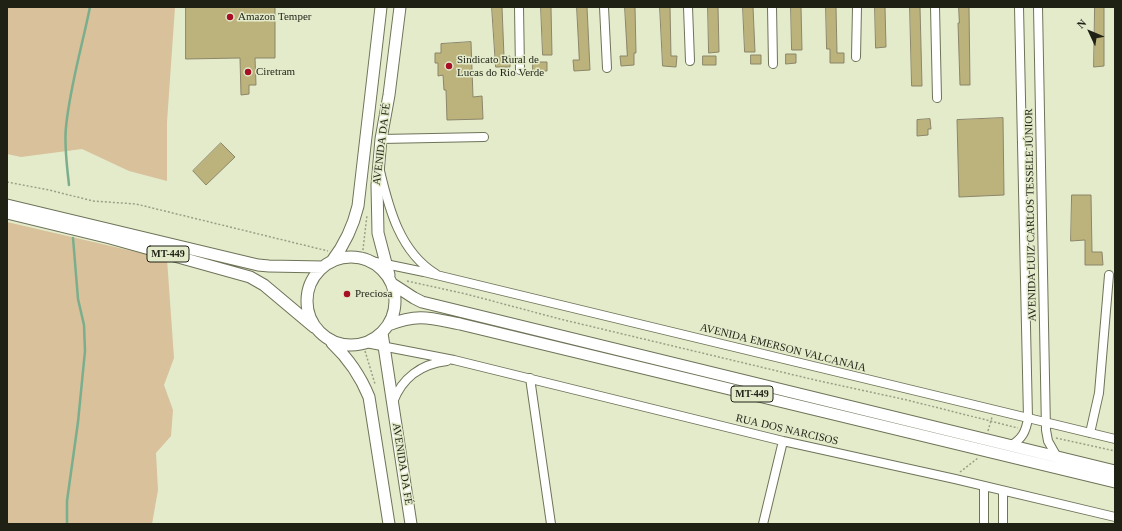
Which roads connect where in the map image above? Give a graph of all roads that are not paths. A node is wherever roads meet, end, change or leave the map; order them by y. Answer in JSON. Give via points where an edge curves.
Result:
{"nodes":[{"id":1,"x":380,"y":7,"type":"edge"},
{"id":2,"x":400,"y":7,"type":"edge"},
{"id":3,"x":519,"y":7,"type":"edge"},
{"id":4,"x":604,"y":7,"type":"edge"},
{"id":5,"x":688,"y":7,"type":"edge"},
{"id":6,"x":772,"y":7,"type":"edge"},
{"id":7,"x":857,"y":7,"type":"edge"},
{"id":8,"x":936,"y":7,"type":"edge"},
{"id":9,"x":1019,"y":7,"type":"edge"},
{"id":10,"x":1038,"y":7,"type":"edge"},
{"id":11,"x":856,"y":57,"type":"dead end"},
{"id":12,"x":690,"y":61,"type":"dead end"},
{"id":13,"x":773,"y":64,"type":"dead end"},
{"id":14,"x":607,"y":68,"type":"dead end"},
{"id":15,"x":520,"y":70,"type":"dead end"},
{"id":16,"x":937,"y":98,"type":"dead end"},
{"id":17,"x":484,"y":137,"type":"dead end"},
{"id":18,"x":381,"y":139,"type":"junction"},
{"id":19,"x":378,"y":163,"type":"junction"},
{"id":20,"x":7,"y":205,"type":"edge"},
{"id":21,"x":7,"y":213,"type":"edge"},
{"id":22,"x":331,"y":261,"type":"junction"},
{"id":23,"x":371,"y":261,"type":"junction"},
{"id":24,"x":1109,"y":274,"type":"dead end"},
{"id":25,"x":390,"y":275,"type":"junction"},
{"id":26,"x":446,"y":278,"type":"junction"},
{"id":27,"x":314,"y":327,"type":"junction"},
{"id":28,"x":385,"y":329,"type":"junction"},
{"id":29,"x":330,"y":341,"type":"junction"},
{"id":30,"x":366,"y":343,"type":"junction"},
{"id":31,"x":384,"y":347,"type":"junction"},
{"id":32,"x":454,"y":360,"type":"junction"},
{"id":33,"x":530,"y":378,"type":"junction"},
{"id":34,"x":392,"y":404,"type":"junction"},
{"id":35,"x":1028,"y":418,"type":"junction"},
{"id":36,"x":1046,"y":423,"type":"junction"},
{"id":37,"x":1090,"y":433,"type":"junction"},
{"id":38,"x":1115,"y":440,"type":"edge"},
{"id":39,"x":783,"y":441,"type":"junction"},
{"id":40,"x":1010,"y":446,"type":"junction"},
{"id":41,"x":1057,"y":457,"type":"junction"},
{"id":42,"x":1115,"y":471,"type":"edge"},
{"id":43,"x":1115,"y":482,"type":"edge"},
{"id":44,"x":984,"y":486,"type":"junction"},
{"id":45,"x":1003,"y":490,"type":"junction"},
{"id":46,"x":1115,"y":517,"type":"edge"},
{"id":47,"x":389,"y":524,"type":"edge"},
{"id":48,"x":412,"y":524,"type":"edge"},
{"id":49,"x":551,"y":524,"type":"edge"},
{"id":50,"x":763,"y":524,"type":"edge"},
{"id":51,"x":984,"y":524,"type":"edge"},
{"id":52,"x":1003,"y":524,"type":"edge"}],
"edges":[{"from":1,"to":22,"type":"main road","name":"AVENIDA DA FÉ","via":[[358,206],[353,224]]},
{"from":2,"to":18,"type":"main road","name":"AVENIDA DA FÉ"},
{"from":3,"to":15,"type":"street"},
{"from":4,"to":14,"type":"street"},
{"from":5,"to":12,"type":"street"},
{"from":6,"to":13,"type":"street"},
{"from":7,"to":11,"type":"street"},
{"from":8,"to":16,"type":"street"},
{"from":9,"to":35,"type":"street","name":"AVENIDA LUIZ CARLOS TESSELE JÚNIOR"},
{"from":10,"to":36,"type":"street","name":"AVENIDA LUIZ CARLOS TESSELE JÚNIOR"},
{"from":17,"to":18,"type":"street"},
{"from":18,"to":19,"type":"main road","name":"AVENIDA DA FÉ"},
{"from":19,"to":25,"type":"main road","name":"AVENIDA DA FÉ","via":[[378,233]]},
{"from":19,"to":26,"type":"street","via":[[391,210],[406,244],[424,266]]},
{"from":20,"to":22,"type":"main road","number":"MT-449","via":[[258,265]]},
{"from":21,"to":27,"type":"main road","number":"MT-449","via":[[110,238],[250,277],[264,285]]},
{"from":22,"to":23,"type":"main road","number":"MT-449","via":[[358,257]]},
{"from":22,"to":27,"type":"main road","number":"MT-449","via":[[316,274],[307,294],[306,306]]},
{"from":23,"to":25,"type":"street"},
{"from":23,"to":25,"type":"main road","number":"MT-449"},
{"from":24,"to":37,"type":"street","via":[[1099,392]]},
{"from":25,"to":26,"type":"street"},
{"from":25,"to":28,"type":"main road","via":[[396,305],[393,317]]},
{"from":25,"to":40,"type":"main road","number":"MT-449","via":[[414,298],[422,302]]},
{"from":26,"to":35,"type":"street","name":"AVENIDA EMERSON VALCANAIA"},
{"from":27,"to":29,"type":"main road","number":"MT-449"},
{"from":28,"to":30,"type":"main road","number":"MT-449"},
{"from":28,"to":31,"type":"main road","name":"AVENIDA DA FÉ"},
{"from":28,"to":43,"type":"main road","number":"MT-449","via":[[413,317],[428,317]]},
{"from":29,"to":30,"type":"main road","number":"MT-449","via":[[354,346]]},
{"from":29,"to":47,"type":"main road","name":"AVENIDA DA FÉ","via":[[355,368],[369,397]]},
{"from":30,"to":31,"type":"street","name":"RUA DOS NARCISOS"},
{"from":31,"to":32,"type":"street","name":"RUA DOS NARCISOS"},
{"from":31,"to":34,"type":"main road","name":"AVENIDA DA FÉ"},
{"from":32,"to":33,"type":"street","name":"RUA DOS NARCISOS"},
{"from":32,"to":34,"type":"street","name":"RUA DOS NARCISOS","via":[[435,363],[416,372],[401,385]]},
{"from":33,"to":39,"type":"street","name":"RUA DOS NARCISOS"},
{"from":33,"to":49,"type":"street"},
{"from":34,"to":48,"type":"main road","name":"AVENIDA DA FÉ"},
{"from":35,"to":36,"type":"street","name":"AVENIDA EMERSON VALCANAIA"},
{"from":35,"to":40,"type":"street","name":"AVENIDA LUIZ CARLOS TESSELE JÚNIOR","via":[[1023,436]]},
{"from":36,"to":37,"type":"street","name":"AVENIDA EMERSON VALCANAIA"},
{"from":36,"to":41,"type":"street","name":"AVENIDA LUIZ CARLOS TESSELE JÚNIOR","via":[[1046,436]]},
{"from":37,"to":38,"type":"street","name":"AVENIDA EMERSON VALCANAIA"},
{"from":39,"to":44,"type":"street","name":"RUA DOS NARCISOS"},
{"from":39,"to":50,"type":"street"},
{"from":40,"to":41,"type":"main road","number":"MT-449"},
{"from":41,"to":42,"type":"main road","number":"MT-449"},
{"from":44,"to":45,"type":"street","name":"RUA DOS NARCISOS"},
{"from":44,"to":51,"type":"street"},
{"from":45,"to":46,"type":"street","name":"RUA DOS NARCISOS"},
{"from":45,"to":52,"type":"street"}]}
